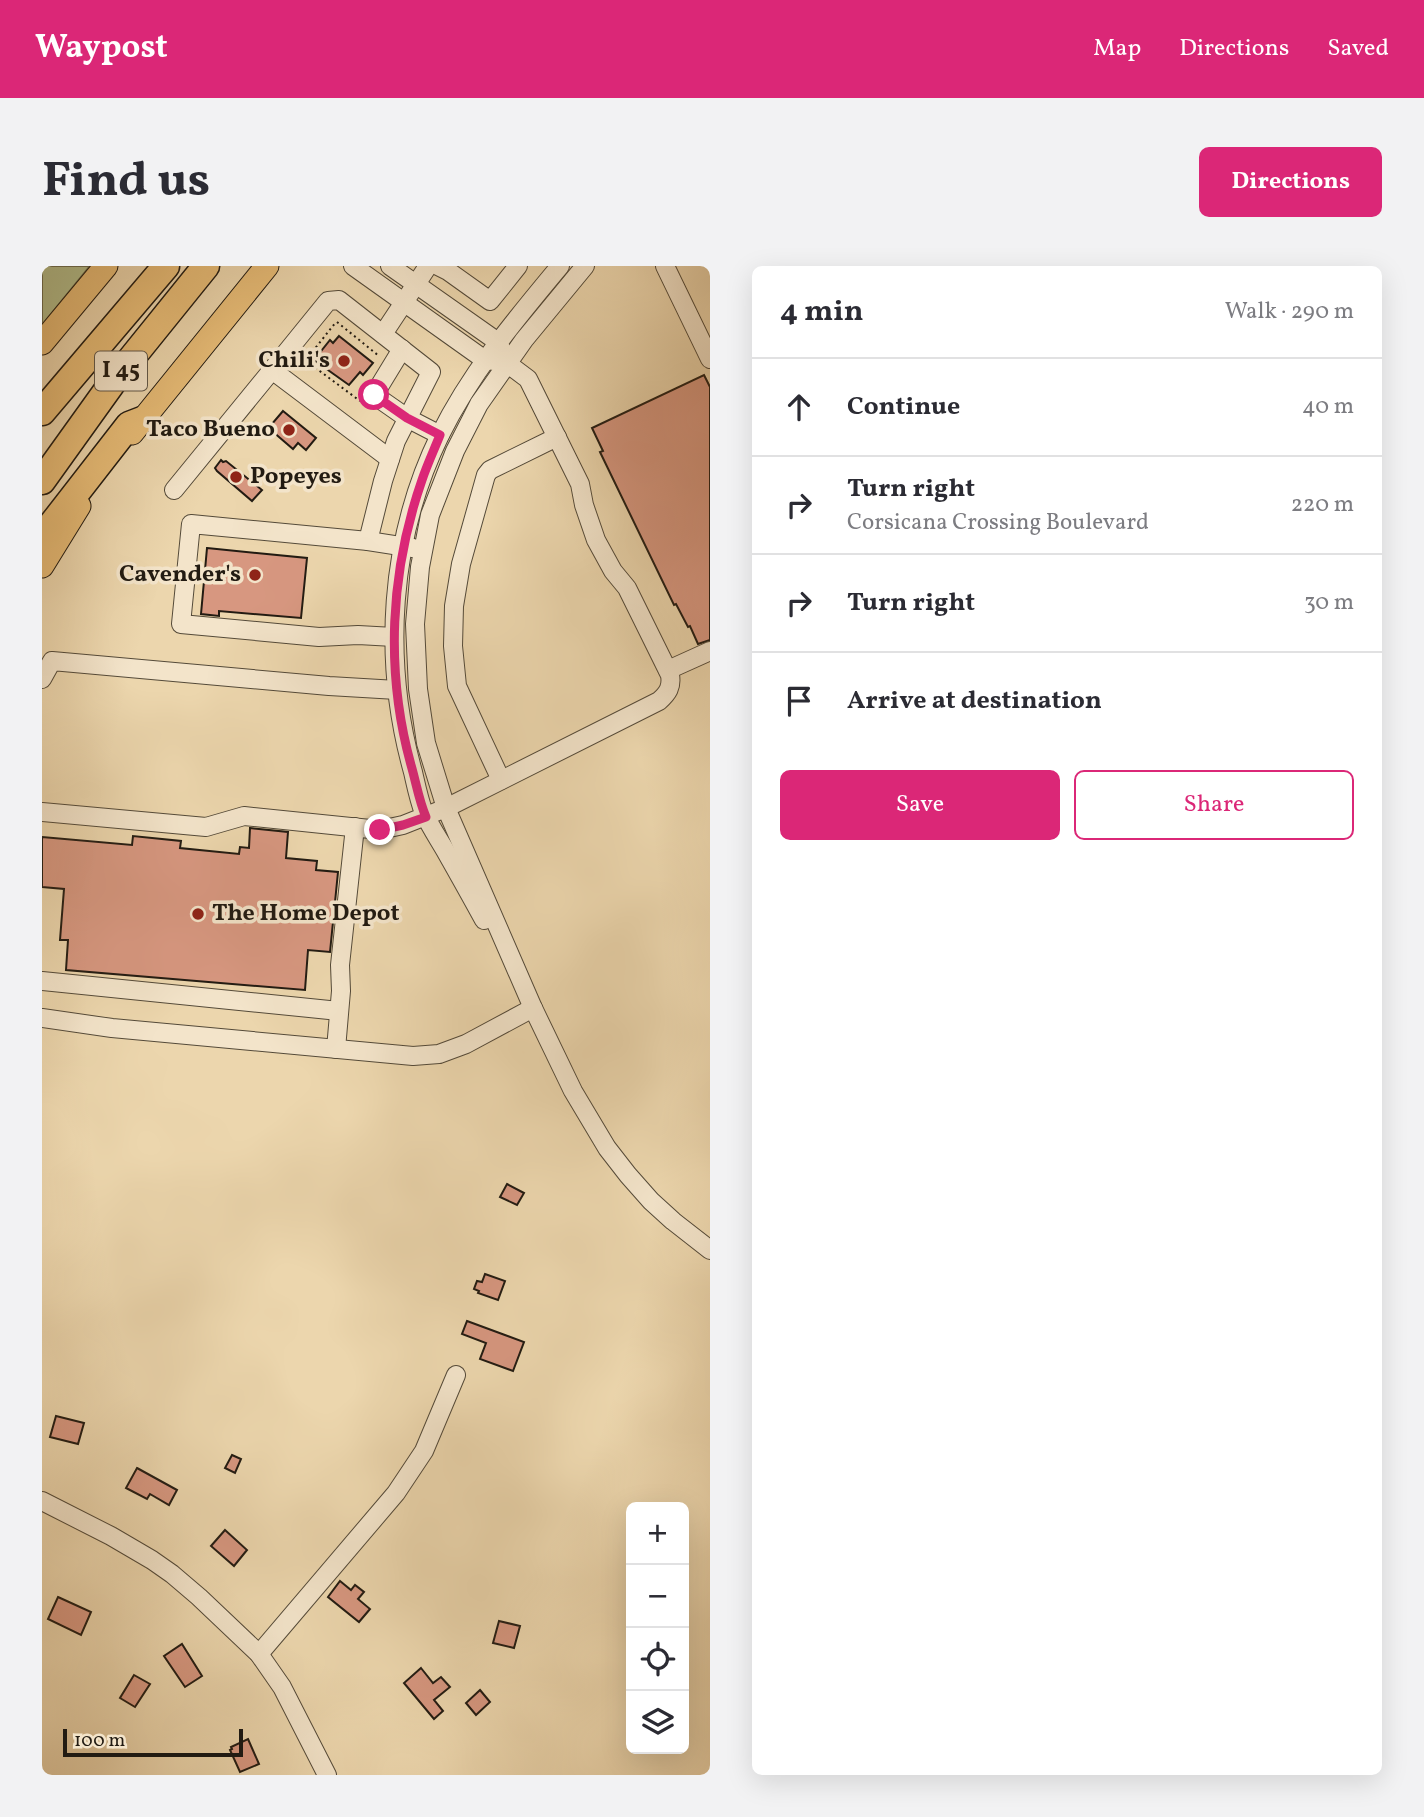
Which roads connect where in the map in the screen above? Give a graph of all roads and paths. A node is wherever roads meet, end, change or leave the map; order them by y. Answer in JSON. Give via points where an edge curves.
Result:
{"nodes":[{"id":1,"x":106,"y":266,"type":"edge"},
{"id":2,"x":206,"y":266,"type":"edge"},
{"id":3,"x":267,"y":266,"type":"edge"},
{"id":4,"x":354,"y":266,"type":"edge"},
{"id":5,"x":390,"y":266,"type":"edge"},
{"id":6,"x":428,"y":266,"type":"edge"},
{"id":7,"x":438,"y":266,"type":"edge"},
{"id":8,"x":518,"y":266,"type":"edge"},
{"id":9,"x":560,"y":266,"type":"edge"},
{"id":10,"x":585,"y":266,"type":"edge"},
{"id":11,"x":665,"y":266,"type":"edge"},
{"id":12,"x":159,"y":275,"type":"edge"},
{"id":13,"x":415,"y":284,"type":"junction"},
{"id":14,"x":405,"y":302,"type":"junction"},
{"id":15,"x":383,"y":334,"type":"junction"},
{"id":16,"x":498,"y":342,"type":"junction"},
{"id":17,"x":42,"y":343,"type":"edge"},
{"id":18,"x":292,"y":345,"type":"junction"},
{"id":19,"x":401,"y":349,"type":"junction"},
{"id":20,"x":308,"y":357,"type":"junction"},
{"id":21,"x":710,"y":359,"type":"edge"},
{"id":22,"x":485,"y":360,"type":"junction"},
{"id":23,"x":508,"y":364,"type":"junction"},
{"id":24,"x":391,"y":366,"type":"junction"},
{"id":25,"x":272,"y":370,"type":"junction"},
{"id":26,"x":42,"y":384,"type":"edge"},
{"id":27,"x":374,"y":395,"type":"junction"},
{"id":28,"x":42,"y":412,"type":"edge"},
{"id":29,"x":407,"y":418,"type":"junction"},
{"id":30,"x":142,"y":420,"type":"junction"},
{"id":31,"x":440,"y":435,"type":"junction"},
{"id":32,"x":557,"y":438,"type":"junction"},
{"id":33,"x":390,"y":459,"type":"junction"},
{"id":34,"x":42,"y":481,"type":"edge"},
{"id":35,"x":174,"y":491,"type":"dead end"},
{"id":36,"x":42,"y":537,"type":"edge"},
{"id":37,"x":368,"y":541,"type":"junction"},
{"id":38,"x":404,"y":545,"type":"junction"},
{"id":39,"x":423,"y":550,"type":"junction"},
{"id":40,"x":42,"y":566,"type":"edge"},
{"id":41,"x":394,"y":638,"type":"junction"},
{"id":42,"x":710,"y":651,"type":"edge"},
{"id":43,"x":668,"y":670,"type":"junction"},
{"id":44,"x":42,"y":679,"type":"edge"},
{"id":45,"x":397,"y":690,"type":"junction"},
{"id":46,"x":501,"y":780,"type":"junction"},
{"id":47,"x":446,"y":808,"type":"junction"},
{"id":48,"x":42,"y":812,"type":"edge"},
{"id":49,"x":426,"y":817,"type":"junction"},
{"id":50,"x":355,"y":827,"type":"junction"},
{"id":51,"x":42,"y":981,"type":"edge"},
{"id":52,"x":533,"y":1008,"type":"junction"},
{"id":53,"x":339,"y":1011,"type":"junction"},
{"id":54,"x":42,"y":1018,"type":"edge"},
{"id":55,"x":336,"y":1049,"type":"junction"},
{"id":56,"x":710,"y":1250,"type":"edge"},
{"id":57,"x":456,"y":1375,"type":"dead end"},
{"id":58,"x":42,"y":1501,"type":"edge"},
{"id":59,"x":259,"y":1654,"type":"junction"},
{"id":60,"x":327,"y":1775,"type":"edge"}],
"edges":[{"from":1,"to":17,"type":"main road"},
{"from":2,"to":34,"type":"highway","number":"I 45","via":[[112,383]]},
{"from":3,"to":30,"type":"main road"},
{"from":4,"to":14,"type":"street"},
{"from":5,"to":13,"type":"street"},
{"from":6,"to":13,"type":"street"},
{"from":7,"to":8,"type":"street","via":[[490,301]]},
{"from":9,"to":16,"type":"street"},
{"from":10,"to":23,"type":"street"},
{"from":11,"to":21,"type":"street"},
{"from":12,"to":26,"type":"highway","via":[[120,301]]},
{"from":12,"to":28,"type":"highway","number":"I 45"},
{"from":13,"to":14,"type":"street"},
{"from":13,"to":16,"type":"street"},
{"from":14,"to":15,"type":"street"},
{"from":14,"to":22,"type":"street"},
{"from":15,"to":18,"type":"street","via":[[333,299]]},
{"from":15,"to":19,"type":"street"},
{"from":16,"to":22,"type":"street"},
{"from":16,"to":23,"type":"street"},
{"from":18,"to":20,"type":"path"},
{"from":18,"to":25,"type":"street"},
{"from":19,"to":24,"type":"street"},
{"from":19,"to":29,"type":"street","via":[[431,372]]},
{"from":20,"to":24,"type":"path","via":[[337,322]]},
{"from":20,"to":27,"type":"path","via":[[305,360],[359,402],[366,393]]},
{"from":22,"to":23,"type":"street"},
{"from":22,"to":31,"type":"street"},
{"from":23,"to":32,"type":"street","via":[[528,379]]},
{"from":23,"to":39,"type":"street","via":[[479,404],[454,451],[430,515]]},
{"from":24,"to":27,"type":"street"},
{"from":25,"to":33,"type":"street"},
{"from":25,"to":35,"type":"street"},
{"from":27,"to":29,"type":"street"},
{"from":29,"to":31,"type":"street"},
{"from":29,"to":33,"type":"street"},
{"from":30,"to":36,"type":"highway","via":[[129,425]]},
{"from":30,"to":40,"type":"main road","via":[[74,513]]},
{"from":31,"to":38,"type":"street"},
{"from":32,"to":43,"type":"street","via":[[580,484],[596,540],[627,588]]},
{"from":32,"to":46,"type":"street","via":[[489,470],[454,606],[457,686]]},
{"from":33,"to":37,"type":"street"},
{"from":37,"to":38,"type":"street"},
{"from":37,"to":41,"type":"street","via":[[191,524],[181,624],[319,637]]},
{"from":38,"to":39,"type":"street"},
{"from":38,"to":41,"type":"street"},
{"from":39,"to":47,"type":"street","via":[[415,624],[418,689],[426,743]]},
{"from":41,"to":45,"type":"street"},
{"from":42,"to":43,"type":"street"},
{"from":43,"to":46,"type":"street","via":[[672,682],[659,701]]},
{"from":44,"to":45,"type":"street","via":[[52,661]]},
{"from":45,"to":49,"type":"street","via":[[404,741]]},
{"from":46,"to":47,"type":"street"},
{"from":47,"to":49,"type":"street"},
{"from":47,"to":52,"type":"street"},
{"from":48,"to":50,"type":"street","via":[[206,827],[243,816]]},
{"from":49,"to":50,"type":"street","via":[[380,830]]},
{"from":49,"to":52,"type":"street"},
{"from":50,"to":53,"type":"street"},
{"from":51,"to":53,"type":"street"},
{"from":52,"to":55,"type":"street","via":[[439,1054]]},
{"from":52,"to":56,"type":"street","via":[[607,1148],[651,1201]]},
{"from":53,"to":55,"type":"street"},
{"from":54,"to":55,"type":"street"},
{"from":57,"to":59,"type":"street","via":[[424,1451],[396,1493]]},
{"from":58,"to":59,"type":"street","via":[[172,1574]]},
{"from":59,"to":60,"type":"street","via":[[282,1687]]}]}
